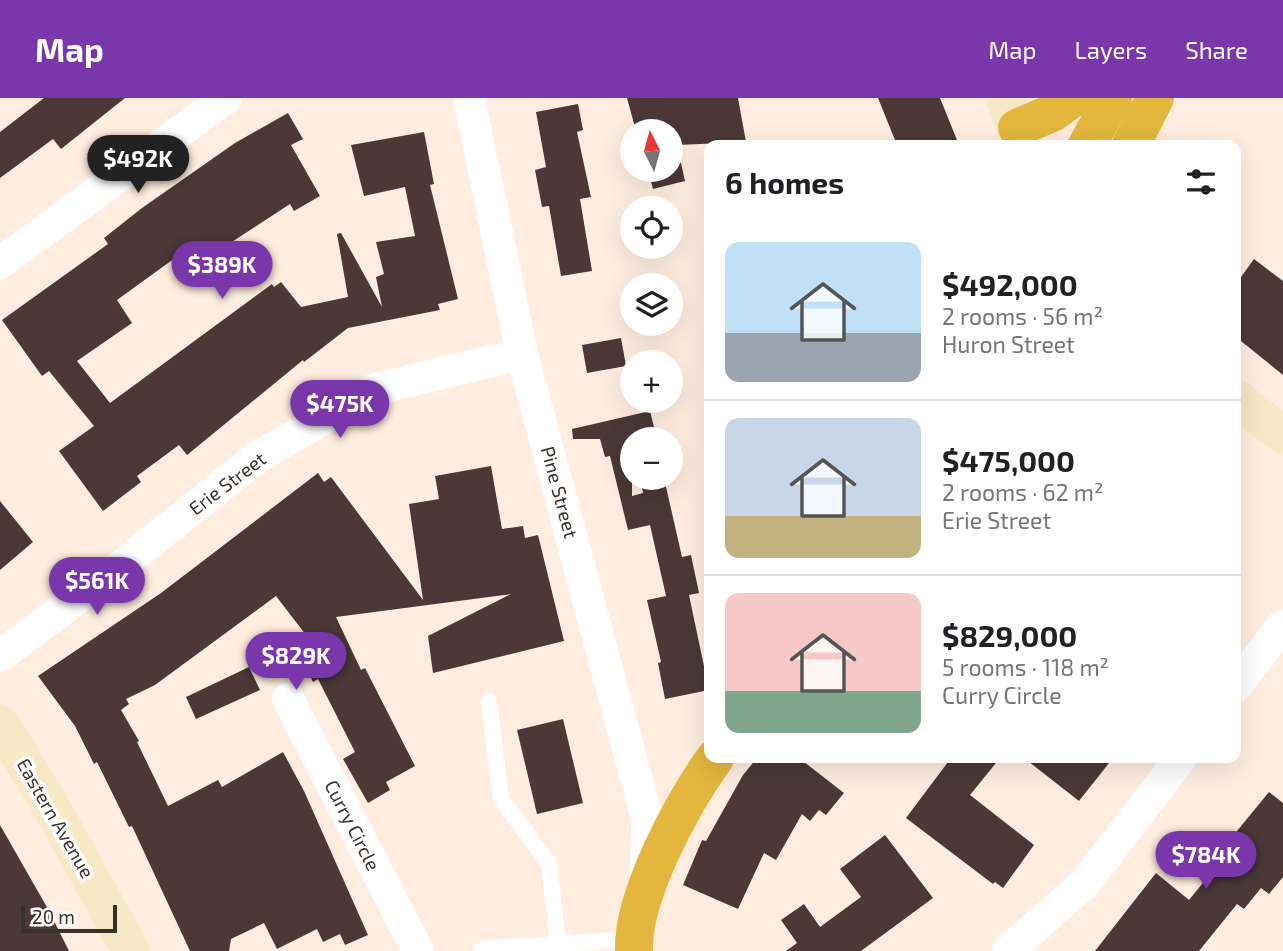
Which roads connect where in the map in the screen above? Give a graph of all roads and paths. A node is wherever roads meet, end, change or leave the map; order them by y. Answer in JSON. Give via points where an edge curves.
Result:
{"nodes":[{"id":1,"x":226,"y":98,"type":"edge"},
{"id":2,"x":469,"y":98,"type":"edge"},
{"id":3,"x":1073,"y":98,"type":"edge"},
{"id":4,"x":1113,"y":98,"type":"edge"},
{"id":5,"x":1155,"y":98,"type":"edge"},
{"id":6,"x":1015,"y":124,"type":"edge"},
{"id":7,"x":1090,"y":140,"type":"edge"},
{"id":8,"x":1134,"y":140,"type":"edge"},
{"id":9,"x":0,"y":263,"type":"edge"},
{"id":10,"x":522,"y":354,"type":"junction"},
{"id":11,"x":1241,"y":402,"type":"edge"},
{"id":12,"x":1283,"y":435,"type":"edge"},
{"id":13,"x":1283,"y":625,"type":"edge"},
{"id":14,"x":0,"y":656,"type":"edge"},
{"id":15,"x":1241,"y":680,"type":"edge"},
{"id":16,"x":288,"y":699,"type":"dead end"},
{"id":17,"x":489,"y":702,"type":"dead end"},
{"id":18,"x":0,"y":723,"type":"edge"},
{"id":19,"x":711,"y":763,"type":"edge"},
{"id":20,"x":1177,"y":763,"type":"edge"},
{"id":21,"x":646,"y":884,"type":"junction"},
{"id":22,"x":558,"y":944,"type":"junction"},
{"id":23,"x":634,"y":945,"type":"edge"},
{"id":24,"x":481,"y":949,"type":"dead end"},
{"id":25,"x":131,"y":951,"type":"edge"},
{"id":26,"x":418,"y":951,"type":"edge"},
{"id":27,"x":1008,"y":951,"type":"edge"}],
"edges":[{"from":1,"to":9,"type":"street"},
{"from":2,"to":10,"type":"street","name":"Pine Street"},
{"from":3,"to":6,"type":"highway","via":[[1054,112]]},
{"from":4,"to":7,"type":"highway"},
{"from":5,"to":8,"type":"highway"},
{"from":10,"to":14,"type":"street","name":"Erie Street","via":[[375,389],[256,458]]},
{"from":10,"to":21,"type":"street","name":"Pine Street","via":[[647,818]]},
{"from":11,"to":12,"type":"main road"},
{"from":13,"to":15,"type":"street"},
{"from":16,"to":26,"type":"street","name":"Curry Circle"},
{"from":17,"to":22,"type":"lane","via":[[501,799],[549,863]]},
{"from":18,"to":25,"type":"main road","name":"Eastern Avenue"},
{"from":19,"to":21,"type":"highway"},
{"from":20,"to":27,"type":"street","via":[[1085,883]]},
{"from":21,"to":23,"type":"highway"},
{"from":22,"to":23,"type":"lane"},
{"from":22,"to":24,"type":"lane"}]}
